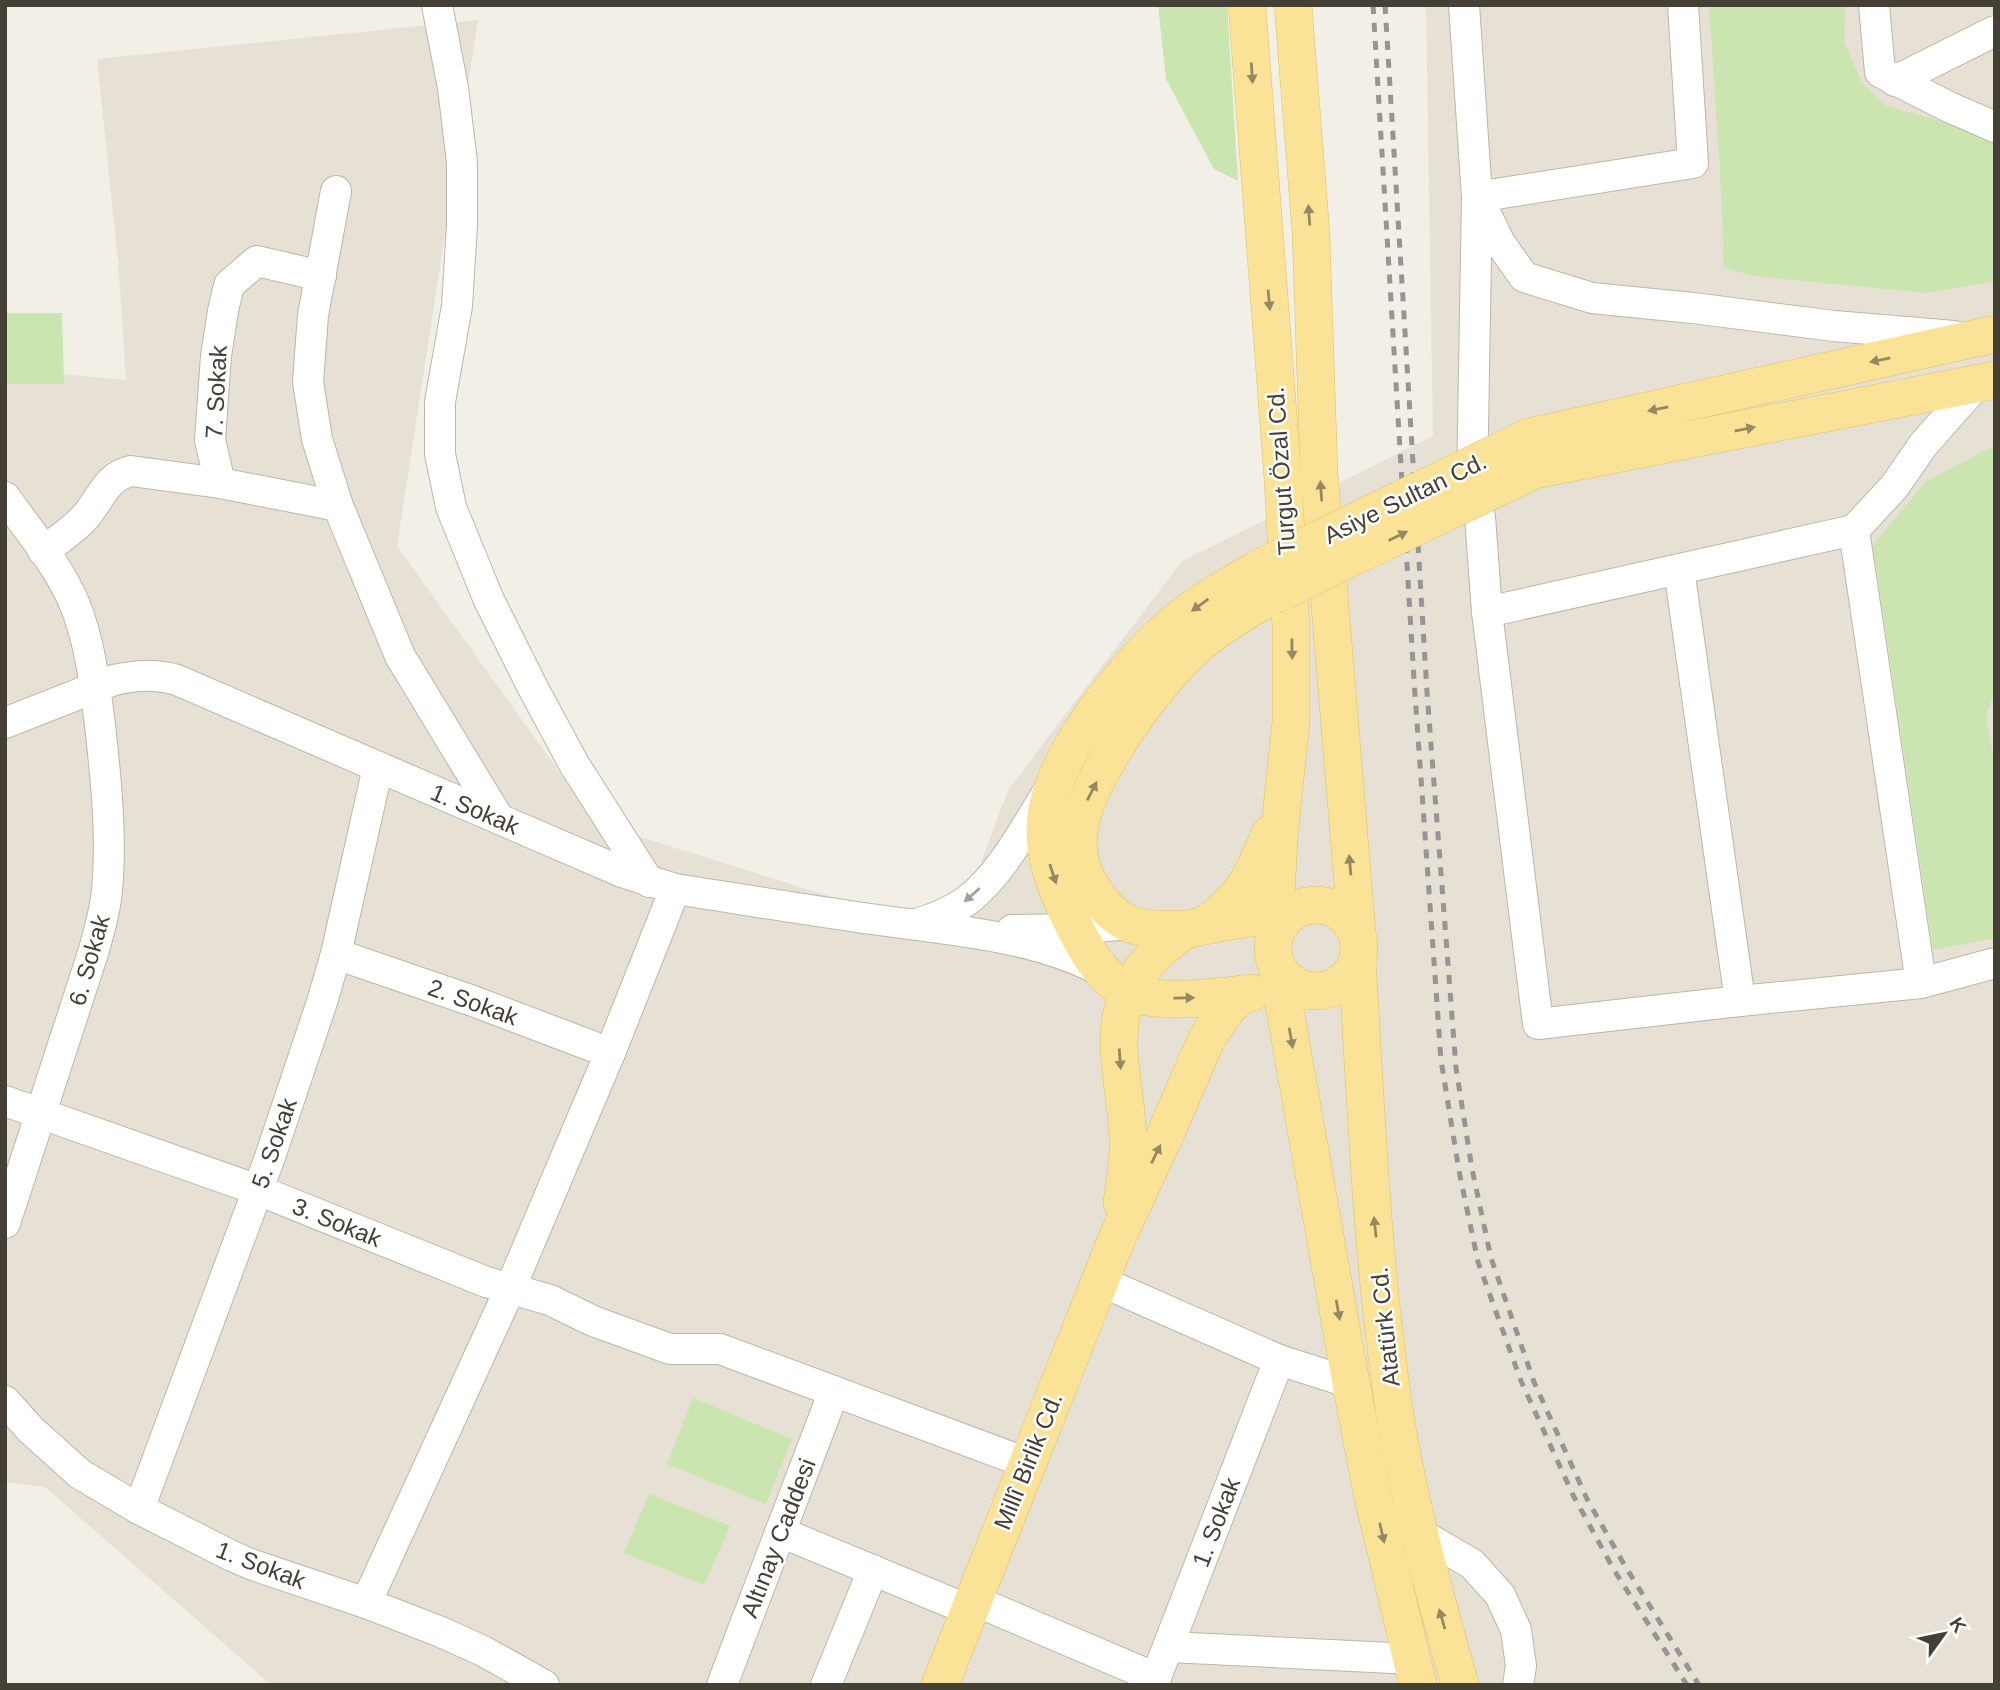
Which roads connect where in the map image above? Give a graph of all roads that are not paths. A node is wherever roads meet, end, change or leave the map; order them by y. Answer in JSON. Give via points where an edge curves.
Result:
{"nodes":[{"id":1,"x":437,"y":5,"type":"edge"},
{"id":2,"x":1247,"y":5,"type":"edge"},
{"id":3,"x":1293,"y":5,"type":"edge"},
{"id":4,"x":1464,"y":5,"type":"edge"},
{"id":5,"x":1683,"y":5,"type":"edge"},
{"id":6,"x":1874,"y":5,"type":"edge"},
{"id":7,"x":1995,"y":31,"type":"edge"},
{"id":8,"x":1895,"y":80,"type":"junction"},
{"id":9,"x":1995,"y":127,"type":"edge"},
{"id":10,"x":336,"y":191,"type":"dead end"},
{"id":11,"x":1477,"y":197,"type":"junction"},
{"id":12,"x":321,"y":276,"type":"junction"},
{"id":13,"x":1987,"y":336,"type":"edge"},
{"id":14,"x":1986,"y":382,"type":"edge"},
{"id":15,"x":1531,"y":454,"type":"junction"},
{"id":16,"x":220,"y":483,"type":"junction"},
{"id":17,"x":5,"y":497,"type":"edge"},
{"id":18,"x":338,"y":506,"type":"junction"},
{"id":19,"x":1854,"y":530,"type":"junction"},
{"id":20,"x":43,"y":551,"type":"junction"},
{"id":21,"x":1679,"y":569,"type":"junction"},
{"id":22,"x":1264,"y":583,"type":"junction"},
{"id":23,"x":1488,"y":612,"type":"junction"},
{"id":24,"x":95,"y":687,"type":"junction"},
{"id":25,"x":5,"y":723,"type":"edge"},
{"id":26,"x":378,"y":767,"type":"junction"},
{"id":27,"x":1055,"y":781,"type":"junction"},
{"id":28,"x":1283,"y":804,"type":"junction"},
{"id":29,"x":499,"y":819,"type":"junction"},
{"id":30,"x":662,"y":886,"type":"junction"},
{"id":31,"x":913,"y":925,"type":"junction"},
{"id":32,"x":1195,"y":928,"type":"junction"},
{"id":33,"x":1082,"y":930,"type":"junction"},
{"id":34,"x":1357,"y":948,"type":"junction"},
{"id":35,"x":1283,"y":952,"type":"junction"},
{"id":36,"x":336,"y":954,"type":"junction"},
{"id":37,"x":1995,"y":963,"type":"edge"},
{"id":38,"x":1116,"y":983,"type":"junction"},
{"id":39,"x":1921,"y":984,"type":"junction"},
{"id":40,"x":1242,"y":994,"type":"junction"},
{"id":41,"x":1740,"y":1001,"type":"junction"},
{"id":42,"x":610,"y":1053,"type":"junction"},
{"id":43,"x":5,"y":1101,"type":"edge"},
{"id":44,"x":42,"y":1113,"type":"junction"},
{"id":45,"x":258,"y":1190,"type":"junction"},
{"id":46,"x":5,"y":1223,"type":"edge"},
{"id":47,"x":1117,"y":1238,"type":"junction"},
{"id":48,"x":1100,"y":1281,"type":"junction"},
{"id":49,"x":510,"y":1289,"type":"junction"},
{"id":50,"x":1279,"y":1360,"type":"junction"},
{"id":51,"x":1351,"y":1383,"type":"junction"},
{"id":52,"x":834,"y":1391,"type":"junction"},
{"id":53,"x":5,"y":1401,"type":"edge"},
{"id":54,"x":18,"y":1431,"type":"edge"},
{"id":55,"x":1027,"y":1463,"type":"junction"},
{"id":56,"x":139,"y":1510,"type":"junction"},
{"id":57,"x":780,"y":1532,"type":"junction"},
{"id":58,"x":1419,"y":1533,"type":"junction"},
{"id":59,"x":873,"y":1570,"type":"junction"},
{"id":60,"x":366,"y":1603,"type":"junction"},
{"id":61,"x":971,"y":1605,"type":"junction"},
{"id":62,"x":1168,"y":1647,"type":"junction"},
{"id":63,"x":1415,"y":1672,"type":"edge"},
{"id":64,"x":513,"y":1676,"type":"edge"},
{"id":65,"x":1155,"y":1681,"type":"edge"},
{"id":66,"x":544,"y":1685,"type":"edge"},
{"id":67,"x":722,"y":1685,"type":"edge"},
{"id":68,"x":826,"y":1685,"type":"edge"},
{"id":69,"x":940,"y":1685,"type":"edge"},
{"id":70,"x":1461,"y":1685,"type":"edge"},
{"id":71,"x":1518,"y":1685,"type":"edge"}],
"edges":[{"from":1,"to":30,"type":"street","via":[[461,162],[457,306],[440,402],[440,454],[451,507],[488,598],[574,764]]},
{"from":2,"to":28,"type":"main road","name":"Turgut Özal Cd.","one_way":true,"via":[[1291,628],[1291,722]]},
{"from":34,"to":3,"type":"main road","name":"Turgut Özal Cd.","one_way":true,"via":[[1319,472],[1311,233]]},
{"from":4,"to":11,"type":"street"},
{"from":5,"to":11,"type":"street","via":[[1693,163]]},
{"from":6,"to":8,"type":"street","via":[[1880,72]]},
{"from":7,"to":8,"type":"street"},
{"from":8,"to":9,"type":"street"},
{"from":10,"to":12,"type":"street"},
{"from":11,"to":13,"type":"street","via":[[1524,277],[1592,298],[1835,326]]},
{"from":11,"to":23,"type":"street","via":[[1472,486],[1480,517]]},
{"from":12,"to":16,"type":"street","name":"7. Sokak","via":[[257,261],[229,285],[216,356],[210,440]]},
{"from":12,"to":18,"type":"street","via":[[309,382],[317,439]]},
{"from":13,"to":15,"type":"main road","name":"Asiye Sultan Cd.","one_way":true},
{"from":15,"to":14,"type":"main road","name":"Asiye Sultan Cd.","one_way":true},
{"from":14,"to":19,"type":"street","via":[[1923,445]]},
{"from":15,"to":22,"type":"main road","name":"Asiye Sultan Cd.","bridge":true},
{"from":16,"to":18,"type":"street"},
{"from":16,"to":20,"type":"street","via":[[131,471],[119,474],[86,515]]},
{"from":17,"to":20,"type":"street","name":"6. Sokak"},
{"from":18,"to":29,"type":"street","via":[[400,656]]},
{"from":19,"to":21,"type":"street"},
{"from":19,"to":39,"type":"street"},
{"from":20,"to":24,"type":"street","name":"6. Sokak","via":[[76,607]]},
{"from":21,"to":23,"type":"street"},
{"from":21,"to":41,"type":"street"},
{"from":22,"to":27,"type":"main road","name":"Asiye Sultan Cd.","one_way":true,"via":[[1201,603],[1157,640],[1108,696]]},
{"from":33,"to":22,"type":"main road","name":"Asiye Sultan Cd.","one_way":true,"via":[[1078,850],[1088,798],[1153,693],[1195,648],[1241,613]]},
{"from":23,"to":41,"type":"street","via":[[1538,1024]]},
{"from":24,"to":25,"type":"street","name":"1. Sokak"},
{"from":24,"to":26,"type":"street","name":"1. Sokak","via":[[146,674],[168,677]]},
{"from":24,"to":44,"type":"street","name":"6. Sokak","via":[[106,787],[107,893],[93,953]]},
{"from":26,"to":29,"type":"street","name":"1. Sokak"},
{"from":26,"to":36,"type":"street","name":"5. Sokak"},
{"from":27,"to":31,"type":"street","one_way":true,"via":[[981,887],[965,902]]},
{"from":27,"to":33,"type":"main road","name":"Asiye Sultan Cd.","one_way":true,"via":[[1045,818],[1047,853],[1058,891]]},
{"from":28,"to":32,"type":"main road","via":[[1240,894]]},
{"from":28,"to":35,"type":"main road","name":"Turgut Özal Cd."},
{"from":29,"to":30,"type":"street","name":"1. Sokak"},
{"from":30,"to":31,"type":"street","name":"1. Sokak"},
{"from":30,"to":42,"type":"street"},
{"from":31,"to":33,"type":"street","name":"1. Sokak","via":[[963,931]]},
{"from":32,"to":33,"type":"main road","name":"Asiye Sultan Cd.","via":[[1162,930],[1129,925],[1117,918]]},
{"from":32,"to":35,"type":"main road","name":"Asiye Sultan Cd."},
{"from":32,"to":38,"type":"main road"},
{"from":33,"to":38,"type":"main road","name":"Asiye Sultan Cd."},
{"from":34,"to":35,"type":"main road","via":[[1350,976],[1339,985],[1313,992]]},
{"from":34,"to":35,"type":"main road","via":[[1349,919],[1338,910],[1311,904],[1297,908]]},
{"from":58,"to":34,"type":"main road","name":"Atatürk Cd.","one_way":true,"via":[[1390,1381],[1372,1201]]},
{"from":35,"to":40,"type":"main road"},
{"from":35,"to":51,"type":"main road","name":"Atatürk Cd.","one_way":true},
{"from":36,"to":42,"type":"street","name":"2. Sokak"},
{"from":36,"to":45,"type":"street","name":"5. Sokak"},
{"from":37,"to":39,"type":"street"},
{"from":38,"to":40,"type":"main road","one_way":true,"via":[[1148,997]]},
{"from":38,"to":47,"type":"main road","name":"Millî Birlik Cd.","one_way":true,"via":[[1128,1139]]},
{"from":39,"to":41,"type":"street"},
{"from":47,"to":40,"type":"main road","name":"Millî Birlik Cd.","one_way":true,"via":[[1207,1038]]},
{"from":42,"to":49,"type":"street"},
{"from":43,"to":44,"type":"street","name":"3. Sokak"},
{"from":44,"to":45,"type":"street","name":"3. Sokak"},
{"from":44,"to":46,"type":"street","name":"6. Sokak"},
{"from":45,"to":49,"type":"street","name":"3. Sokak"},
{"from":45,"to":56,"type":"street","name":"5. Sokak"},
{"from":47,"to":48,"type":"main road","name":"Millî Birlik Cd."},
{"from":48,"to":50,"type":"street"},
{"from":48,"to":55,"type":"main road","name":"Millî Birlik Cd."},
{"from":49,"to":52,"type":"street","name":"3. Sokak","via":[[550,1300],[670,1349],[720,1349]]},
{"from":49,"to":60,"type":"street"},
{"from":50,"to":51,"type":"street"},
{"from":50,"to":62,"type":"street","name":"1. Sokak"},
{"from":51,"to":63,"type":"main road","name":"Atatürk Cd.","one_way":true},
{"from":52,"to":55,"type":"street","name":"3. Sokak"},
{"from":52,"to":57,"type":"street","name":"Altınay Caddesi"},
{"from":53,"to":54,"type":"street","name":"1. Sokak"},
{"from":54,"to":56,"type":"street","name":"1. Sokak"},
{"from":55,"to":61,"type":"main road","name":"Millî Birlik Cd."},
{"from":56,"to":60,"type":"street","name":"1. Sokak","via":[[242,1561]]},
{"from":57,"to":59,"type":"street"},
{"from":57,"to":67,"type":"street","name":"Altınay Caddesi"},
{"from":70,"to":58,"type":"main road","name":"Atatürk Cd.","one_way":true},
{"from":58,"to":71,"type":"street","via":[[1472,1564],[1500,1595],[1516,1630],[1521,1666]]},
{"from":59,"to":61,"type":"street"},
{"from":59,"to":68,"type":"street"},
{"from":60,"to":64,"type":"street","name":"1. Sokak","via":[[441,1632]]},
{"from":61,"to":65,"type":"street"},
{"from":61,"to":69,"type":"main road","name":"Millî Birlik Cd."},
{"from":62,"to":63,"type":"street"},
{"from":62,"to":65,"type":"street","name":"1. Sokak"},
{"from":64,"to":66,"type":"street","name":"1. Sokak"}]}
